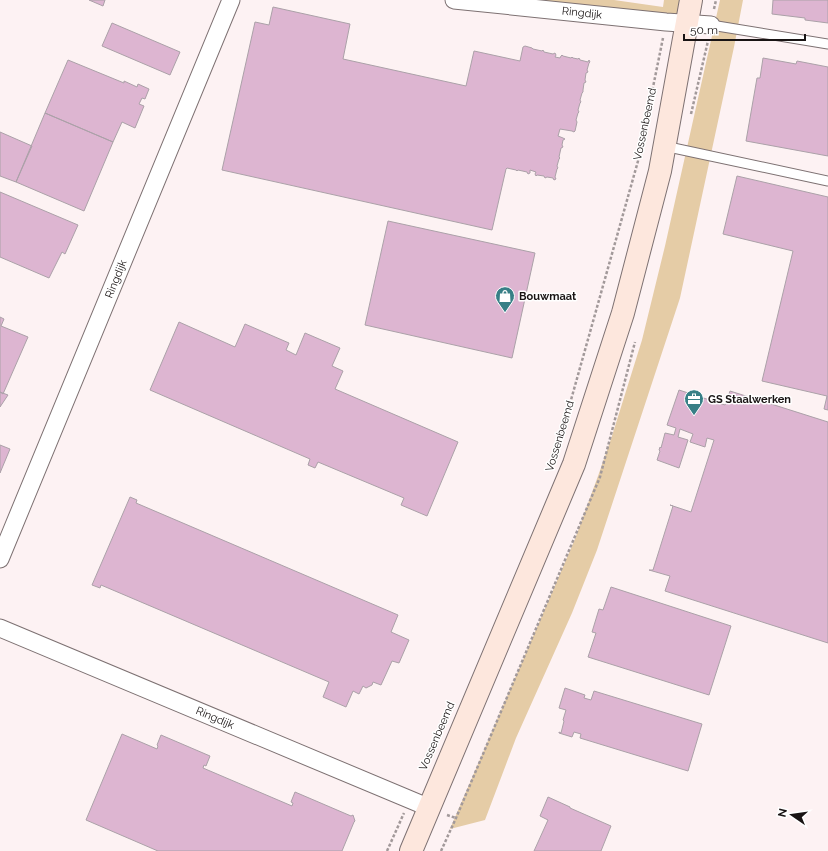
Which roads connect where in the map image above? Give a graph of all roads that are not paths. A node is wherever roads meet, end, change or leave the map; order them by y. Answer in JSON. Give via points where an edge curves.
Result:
{"nodes":[{"id":1,"x":231,"y":0,"type":"edge"},
{"id":2,"x":454,"y":0,"type":"edge"},
{"id":3,"x":691,"y":0,"type":"edge"},
{"id":4,"x":676,"y":23,"type":"junction"},
{"id":5,"x":711,"y":25,"type":"joint"},
{"id":6,"x":828,"y":44,"type":"edge"},
{"id":7,"x":664,"y":146,"type":"junction"},
{"id":8,"x":828,"y":181,"type":"edge"},
{"id":9,"x":0,"y":559,"type":"edge"},
{"id":10,"x":0,"y":628,"type":"edge"},
{"id":11,"x":420,"y":804,"type":"junction"},
{"id":12,"x":411,"y":851,"type":"edge"}],
"edges":[{"from":1,"to":9,"type":"street","name":"Ringdijk"},
{"from":2,"to":4,"type":"street","name":"Ringdijk"},
{"from":3,"to":4,"type":"main road","name":"Vossenbeemd"},
{"from":4,"to":5,"type":"street"},
{"from":4,"to":7,"type":"main road","name":"Vossenbeemd"},
{"from":5,"to":6,"type":"lane"},
{"from":7,"to":8,"type":"lane"},
{"from":7,"to":11,"type":"main road","name":"Vossenbeemd","via":[[660,171],[623,313],[574,464]]},
{"from":10,"to":11,"type":"street","name":"Ringdijk"},
{"from":11,"to":12,"type":"main road","name":"Vossenbeemd"}]}
